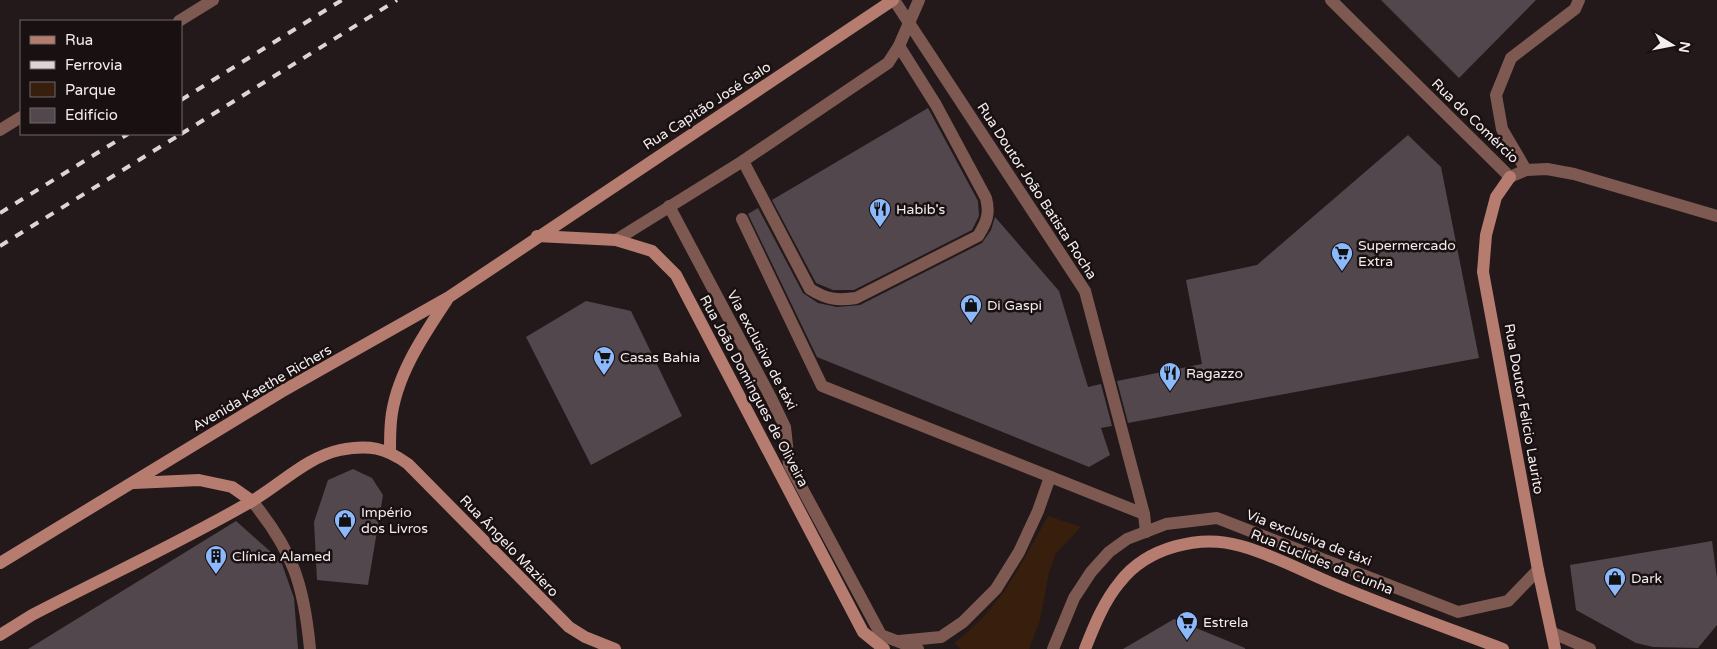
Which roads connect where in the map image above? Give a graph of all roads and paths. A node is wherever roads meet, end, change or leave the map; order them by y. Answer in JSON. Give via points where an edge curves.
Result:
{"nodes":[{"id":1,"x":213,"y":0,"type":"edge"},
{"id":2,"x":894,"y":0,"type":"edge"},
{"id":3,"x":919,"y":0,"type":"edge"},
{"id":4,"x":1331,"y":0,"type":"edge"},
{"id":5,"x":1579,"y":0,"type":"edge"},
{"id":6,"x":181,"y":20,"type":"edge"},
{"id":7,"x":910,"y":21,"type":"junction"},
{"id":8,"x":899,"y":46,"type":"junction"},
{"id":9,"x":20,"y":118,"type":"edge"},
{"id":10,"x":0,"y":130,"type":"edge"},
{"id":11,"x":743,"y":161,"type":"junction"},
{"id":12,"x":1526,"y":170,"type":"junction"},
{"id":13,"x":1510,"y":177,"type":"junction"},
{"id":14,"x":669,"y":206,"type":"junction"},
{"id":15,"x":1717,"y":216,"type":"edge"},
{"id":16,"x":742,"y":219,"type":"dead end"},
{"id":17,"x":537,"y":236,"type":"junction"},
{"id":18,"x":616,"y":240,"type":"junction"},
{"id":19,"x":449,"y":296,"type":"junction"},
{"id":20,"x":390,"y":451,"type":"junction"},
{"id":21,"x":1050,"y":477,"type":"junction"},
{"id":22,"x":131,"y":484,"type":"junction"},
{"id":23,"x":252,"y":501,"type":"junction"},
{"id":24,"x":1144,"y":514,"type":"junction"},
{"id":25,"x":1146,"y":532,"type":"junction"},
{"id":26,"x":0,"y":563,"type":"edge"},
{"id":27,"x":1538,"y":570,"type":"junction"},
{"id":28,"x":1552,"y":633,"type":"junction"},
{"id":29,"x":0,"y":635,"type":"edge"},
{"id":30,"x":899,"y":641,"type":"junction"},
{"id":31,"x":310,"y":649,"type":"edge"},
{"id":32,"x":615,"y":649,"type":"edge"},
{"id":33,"x":884,"y":649,"type":"edge"},
{"id":34,"x":918,"y":649,"type":"edge"},
{"id":35,"x":1053,"y":649,"type":"edge"},
{"id":36,"x":1085,"y":649,"type":"edge"},
{"id":37,"x":1503,"y":649,"type":"edge"},
{"id":38,"x":1555,"y":649,"type":"edge"},
{"id":39,"x":1590,"y":649,"type":"edge"}],
"edges":[{"from":1,"to":6,"type":"street"},
{"from":2,"to":7,"type":"street","name":"Rua Doutor João Batista Rocha"},
{"from":2,"to":17,"type":"main road","name":"Rua Capitão José Galo"},
{"from":3,"to":7,"type":"street"},
{"from":4,"to":13,"type":"street","name":"Rua do Comércio"},
{"from":5,"to":12,"type":"street","via":[[1575,8],[1511,58],[1496,96],[1502,129]]},
{"from":7,"to":8,"type":"street"},
{"from":7,"to":24,"type":"street","name":"Rua Doutor João Batista Rocha","via":[[1085,291]]},
{"from":8,"to":11,"type":"street","via":[[888,63]]},
{"from":8,"to":11,"type":"street","via":[[936,105],[986,198],[989,210],[978,236],[856,298],[839,300],[824,297],[810,289]]},
{"from":9,"to":10,"type":"street"},
{"from":11,"to":14,"type":"street"},
{"from":12,"to":13,"type":"street","name":"Rua do Comércio"},
{"from":12,"to":15,"type":"street","name":"Rua do Comércio","via":[[1547,169],[1574,174]]},
{"from":13,"to":27,"type":"main road","name":"Rua Doutor Felício Laurito","via":[[1496,197],[1486,235],[1483,272]]},
{"from":14,"to":18,"type":"street"},
{"from":14,"to":30,"type":"street","name":"Via exclusiva de táxi","via":[[785,427],[789,464],[881,634]]},
{"from":16,"to":21,"type":"street","via":[[822,386]]},
{"from":17,"to":18,"type":"main road","name":"Rua João Domingues de Oliveira"},
{"from":17,"to":19,"type":"main road","name":"Avenida Kaethe Richers"},
{"from":18,"to":33,"type":"main road","name":"Rua João Domingues de Oliveira","via":[[652,251],[676,275],[863,632]]},
{"from":19,"to":20,"type":"main road","via":[[409,364],[397,392],[390,420]]},
{"from":19,"to":22,"type":"main road","name":"Avenida Kaethe Richers","via":[[281,392]]},
{"from":20,"to":23,"type":"main road","via":[[354,448],[320,456]]},
{"from":20,"to":32,"type":"main road","name":"Rua Ângelo Maziero","via":[[408,464],[568,627],[585,638]]},
{"from":21,"to":24,"type":"street"},
{"from":21,"to":30,"type":"street","via":[[1019,552],[996,589],[963,622],[941,637]]},
{"from":22,"to":23,"type":"main road","via":[[199,480],[232,487]]},
{"from":22,"to":26,"type":"main road","name":"Avenida Kaethe Richers"},
{"from":23,"to":29,"type":"main road","via":[[32,615]]},
{"from":23,"to":31,"type":"street","via":[[275,529],[294,566],[306,607]]},
{"from":24,"to":25,"type":"street","name":"Rua Doutor João Batista Rocha"},
{"from":25,"to":27,"type":"street","name":"Via exclusiva de táxi","via":[[1166,524],[1217,518],[1458,612],[1508,601]]},
{"from":25,"to":35,"type":"street","name":"Via exclusiva de táxi","via":[[1109,552],[1091,572],[1074,598]]},
{"from":27,"to":28,"type":"main road","name":"Rua Doutor Felício Laurito"},
{"from":28,"to":38,"type":"main road","name":"Rua Doutor Felício Laurito"},
{"from":28,"to":39,"type":"street"},
{"from":30,"to":34,"type":"street","name":"Via exclusiva de táxi"},
{"from":36,"to":37,"type":"main road","name":"Rua Euclides da Cunha","via":[[1110,596],[1120,581],[1139,564],[1172,547],[1215,541],[1271,556],[1335,585]]}]}
